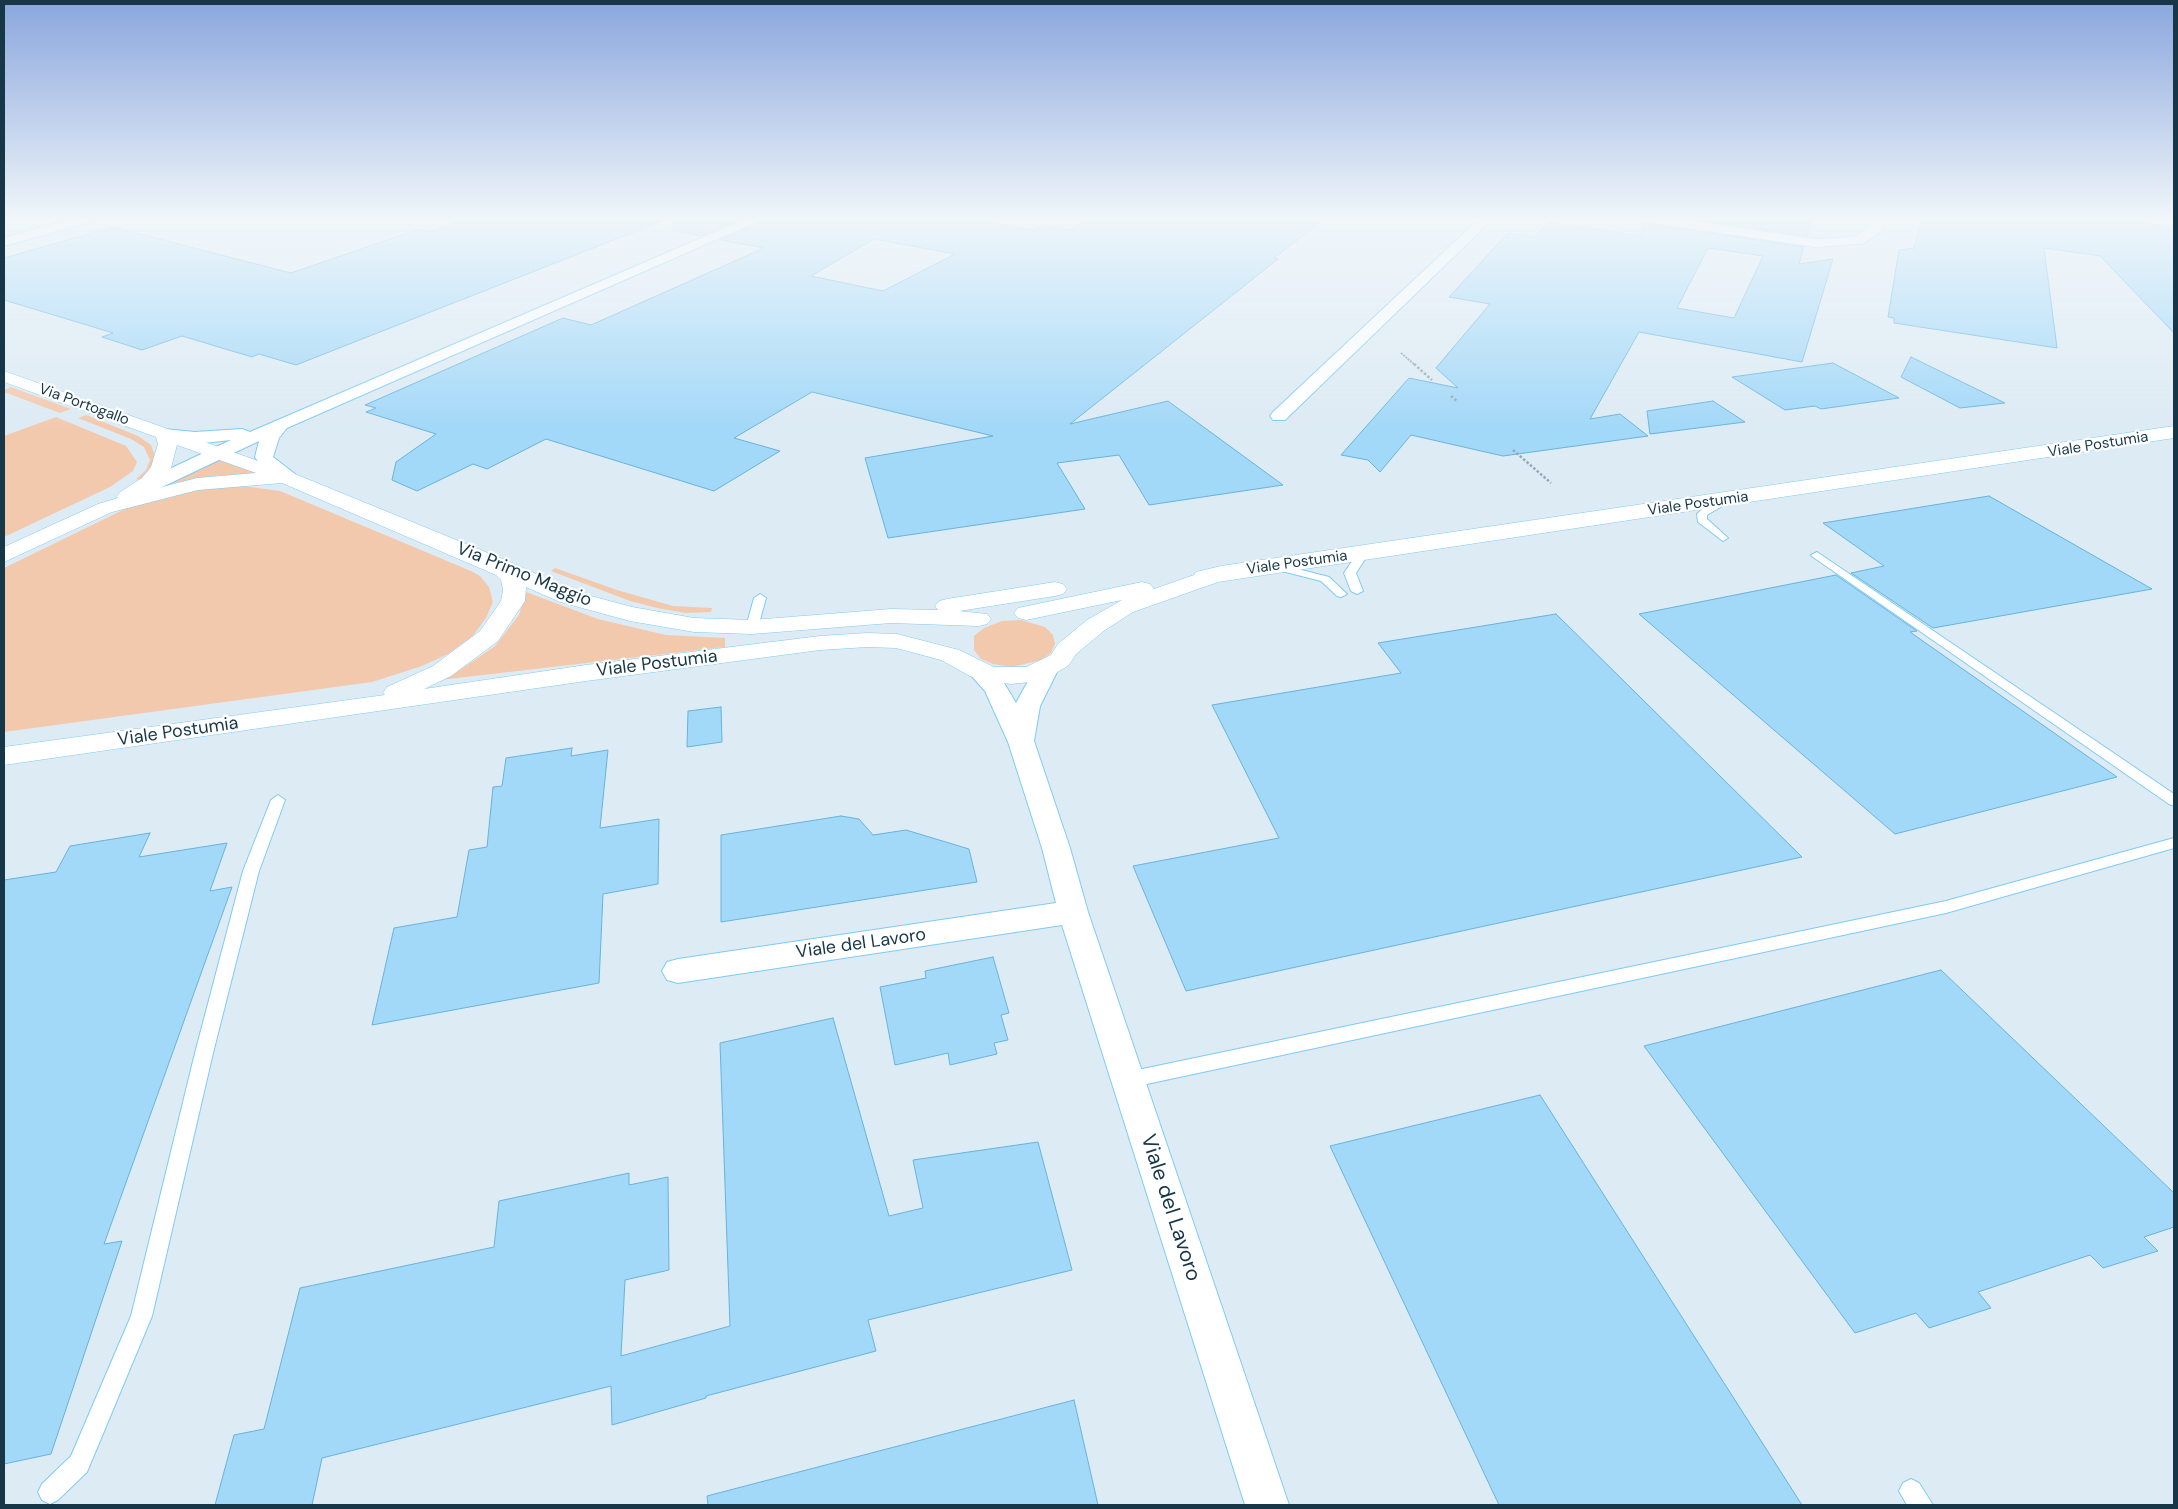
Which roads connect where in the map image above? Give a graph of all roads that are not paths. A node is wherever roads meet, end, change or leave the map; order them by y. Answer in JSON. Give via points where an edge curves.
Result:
{"nodes":[{"id":1,"x":598,"y":287,"type":"edge"},
{"id":2,"x":1415,"y":287,"type":"edge"},
{"id":3,"x":4,"y":376,"type":"edge"},
{"id":4,"x":1279,"y":416,"type":"dead end"},
{"id":5,"x":281,"y":424,"type":"junction"},
{"id":6,"x":2174,"y":432,"type":"edge"},
{"id":7,"x":164,"y":434,"type":"junction"},
{"id":8,"x":218,"y":452,"type":"junction"},
{"id":9,"x":288,"y":478,"type":"junction"},
{"id":10,"x":136,"y":492,"type":"junction"},
{"id":11,"x":1724,"y":500,"type":"junction"},
{"id":12,"x":105,"y":508,"type":"junction"},
{"id":13,"x":1724,"y":538,"type":"dead end"},
{"id":14,"x":1363,"y":553,"type":"junction"},
{"id":15,"x":4,"y":555,"type":"edge"},
{"id":16,"x":1817,"y":555,"type":"dead end"},
{"id":17,"x":1272,"y":566,"type":"junction"},
{"id":18,"x":502,"y":568,"type":"junction"},
{"id":19,"x":1221,"y":574,"type":"junction"},
{"id":20,"x":1357,"y":590,"type":"dead end"},
{"id":21,"x":1341,"y":594,"type":"dead end"},
{"id":22,"x":760,"y":598,"type":"dead end"},
{"id":23,"x":1026,"y":613,"type":"junction"},
{"id":24,"x":891,"y":616,"type":"junction"},
{"id":25,"x":979,"y":619,"type":"junction"},
{"id":26,"x":752,"y":627,"type":"junction"},
{"id":27,"x":1067,"y":649,"type":"junction"},
{"id":28,"x":970,"y":665,"type":"junction"},
{"id":29,"x":1046,"y":668,"type":"junction"},
{"id":30,"x":352,"y":708,"type":"junction"},
{"id":31,"x":1021,"y":742,"type":"junction"},
{"id":32,"x":4,"y":756,"type":"edge"},
{"id":33,"x":278,"y":800,"type":"dead end"},
{"id":34,"x":2174,"y":801,"type":"edge"},
{"id":35,"x":2174,"y":843,"type":"edge"},
{"id":36,"x":1073,"y":912,"type":"junction"},
{"id":37,"x":678,"y":971,"type":"dead end"},
{"id":38,"x":1128,"y":1080,"type":"junction"},
{"id":39,"x":50,"y":1492,"type":"dead end"},
{"id":40,"x":1266,"y":1505,"type":"edge"}],
"edges":[{"from":1,"to":5,"type":"street"},
{"from":2,"to":4,"type":"street"},
{"from":3,"to":7,"type":"main road","name":"Via Portogallo"},
{"from":5,"to":7,"type":"street","via":[[211,438]]},
{"from":5,"to":8,"type":"street"},
{"from":5,"to":9,"type":"street","name":"Via Primo Maggio","via":[[270,438],[264,457]]},
{"from":6,"to":11,"type":"main road","name":"Viale Postumia"},
{"from":7,"to":8,"type":"main road","name":"Via Portogallo"},
{"from":7,"to":10,"type":"main road","via":[[168,444],[161,468]]},
{"from":8,"to":9,"type":"main road","name":"Via Portogallo"},
{"from":8,"to":10,"type":"street"},
{"from":9,"to":12,"type":"main road","name":"Via Primo Maggio","via":[[197,484]]},
{"from":9,"to":18,"type":"main road","name":"Via Primo Maggio"},
{"from":10,"to":12,"type":"main road"},
{"from":11,"to":13,"type":"lane","via":[[1702,514],[1702,520]]},
{"from":11,"to":14,"type":"main road","name":"Viale Postumia"},
{"from":12,"to":15,"type":"main road","name":"Via Primo Maggio"},
{"from":14,"to":17,"type":"main road","name":"Viale Postumia"},
{"from":14,"to":20,"type":"lane","via":[[1350,573]]},
{"from":16,"to":34,"type":"lane"},
{"from":17,"to":19,"type":"main road","name":"Viale Postumia"},
{"from":17,"to":21,"type":"lane","via":[[1325,580]]},
{"from":18,"to":26,"type":"main road","name":"Via Primo Maggio","via":[[568,596],[630,614],[694,625]]},
{"from":18,"to":30,"type":"main road","name":"Viale Postumia","via":[[512,579],[513,601],[489,636],[442,671],[384,698]]},
{"from":19,"to":23,"type":"main road","name":"Viale Postumia"},
{"from":19,"to":24,"type":"main road","name":"Viale Postumia","via":[[1159,574]]},
{"from":19,"to":27,"type":"main road","name":"Viale Postumia","via":[[1125,606]]},
{"from":22,"to":26,"type":"lane"},
{"from":23,"to":25,"type":"main road","name":"Viale Postumia","via":[[994,614]]},
{"from":23,"to":27,"type":"main road","name":"Viale Postumia","via":[[1042,616],[1059,626],[1067,639]]},
{"from":24,"to":25,"type":"main road","name":"Viale Postumia"},
{"from":24,"to":26,"type":"main road","name":"Via Primo Maggio"},
{"from":25,"to":28,"type":"main road","name":"Viale Postumia","via":[[968,625],[956,642],[956,651]]},
{"from":27,"to":29,"type":"main road","name":"Viale Postumia","via":[[1060,660]]},
{"from":28,"to":29,"type":"main road","name":"Viale Postumia","via":[[1011,676]]},
{"from":28,"to":30,"type":"main road","name":"Viale Postumia","via":[[897,641],[820,643]]},
{"from":28,"to":31,"type":"street","name":"Viale del Lavoro","via":[[995,688]]},
{"from":29,"to":31,"type":"street","name":"Viale del Lavoro","via":[[1026,706]]},
{"from":30,"to":32,"type":"main road","name":"Viale Postumia"},
{"from":31,"to":36,"type":"street","name":"Viale del Lavoro"},
{"from":33,"to":39,"type":"lane","via":[[251,871],[140,1316],[79,1464]]},
{"from":35,"to":38,"type":"lane","via":[[1946,907]]},
{"from":36,"to":37,"type":"street","name":"Viale del Lavoro"},
{"from":36,"to":38,"type":"street","name":"Viale del Lavoro"},
{"from":38,"to":40,"type":"street","name":"Viale del Lavoro"}]}
